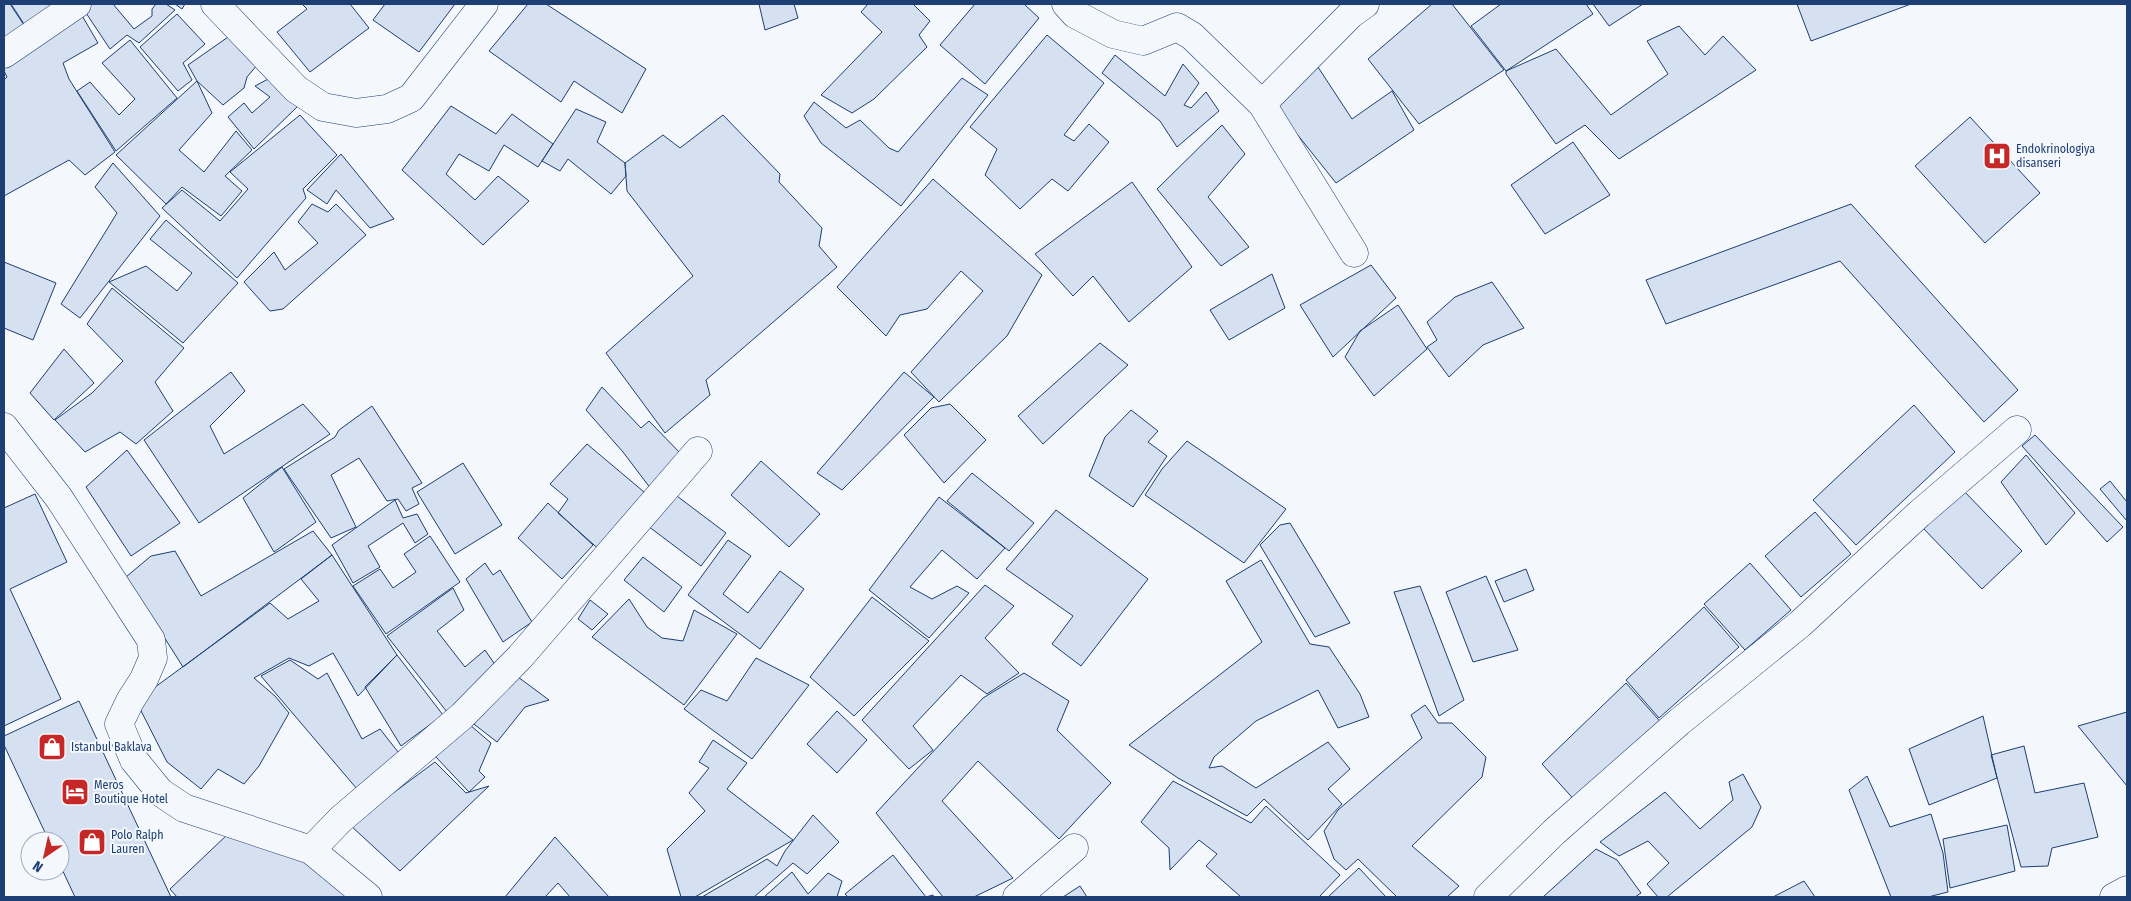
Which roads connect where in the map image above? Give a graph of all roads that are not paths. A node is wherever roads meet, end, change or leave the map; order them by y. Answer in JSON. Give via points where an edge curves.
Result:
{"nodes":[{"id":1,"x":77,"y":4,"type":"edge"},
{"id":2,"x":216,"y":4,"type":"edge"},
{"id":3,"x":484,"y":4,"type":"edge"},
{"id":4,"x":1066,"y":4,"type":"edge"},
{"id":5,"x":1365,"y":4,"type":"edge"},
{"id":6,"x":4,"y":54,"type":"edge"},
{"id":7,"x":1262,"y":104,"type":"junction"},
{"id":8,"x":1354,"y":253,"type":"dead end"},
{"id":9,"x":4,"y":427,"type":"edge"},
{"id":10,"x":2016,"y":430,"type":"dead end"},
{"id":11,"x":698,"y":451,"type":"dead end"},
{"id":12,"x":1074,"y":848,"type":"dead end"},
{"id":13,"x":311,"y":850,"type":"junction"},
{"id":14,"x":2127,"y":890,"type":"edge"},
{"id":15,"x":368,"y":897,"type":"edge"},
{"id":16,"x":1018,"y":897,"type":"edge"},
{"id":17,"x":1488,"y":897,"type":"edge"},
{"id":18,"x":2114,"y":897,"type":"edge"}],
"edges":[{"from":1,"to":6,"type":"street"},
{"from":2,"to":3,"type":"street","via":[[296,89],[323,107],[356,113],[387,109],[411,98]]},
{"from":4,"to":7,"type":"street","via":[[1075,14],[1113,34],[1143,41],[1178,27],[1192,36]]},
{"from":5,"to":7,"type":"street","via":[[1351,14]]},
{"from":7,"to":8,"type":"street"},
{"from":9,"to":13,"type":"street","via":[[59,498],[150,640],[153,658],[119,724],[134,760],[160,792],[184,808]]},
{"from":10,"to":17,"type":"street","via":[[1800,624],[1679,722]]},
{"from":11,"to":13,"type":"street","via":[[513,664],[462,716],[342,819]]},
{"from":12,"to":16,"type":"street"},
{"from":13,"to":15,"type":"street"},
{"from":14,"to":18,"type":"street"}]}
